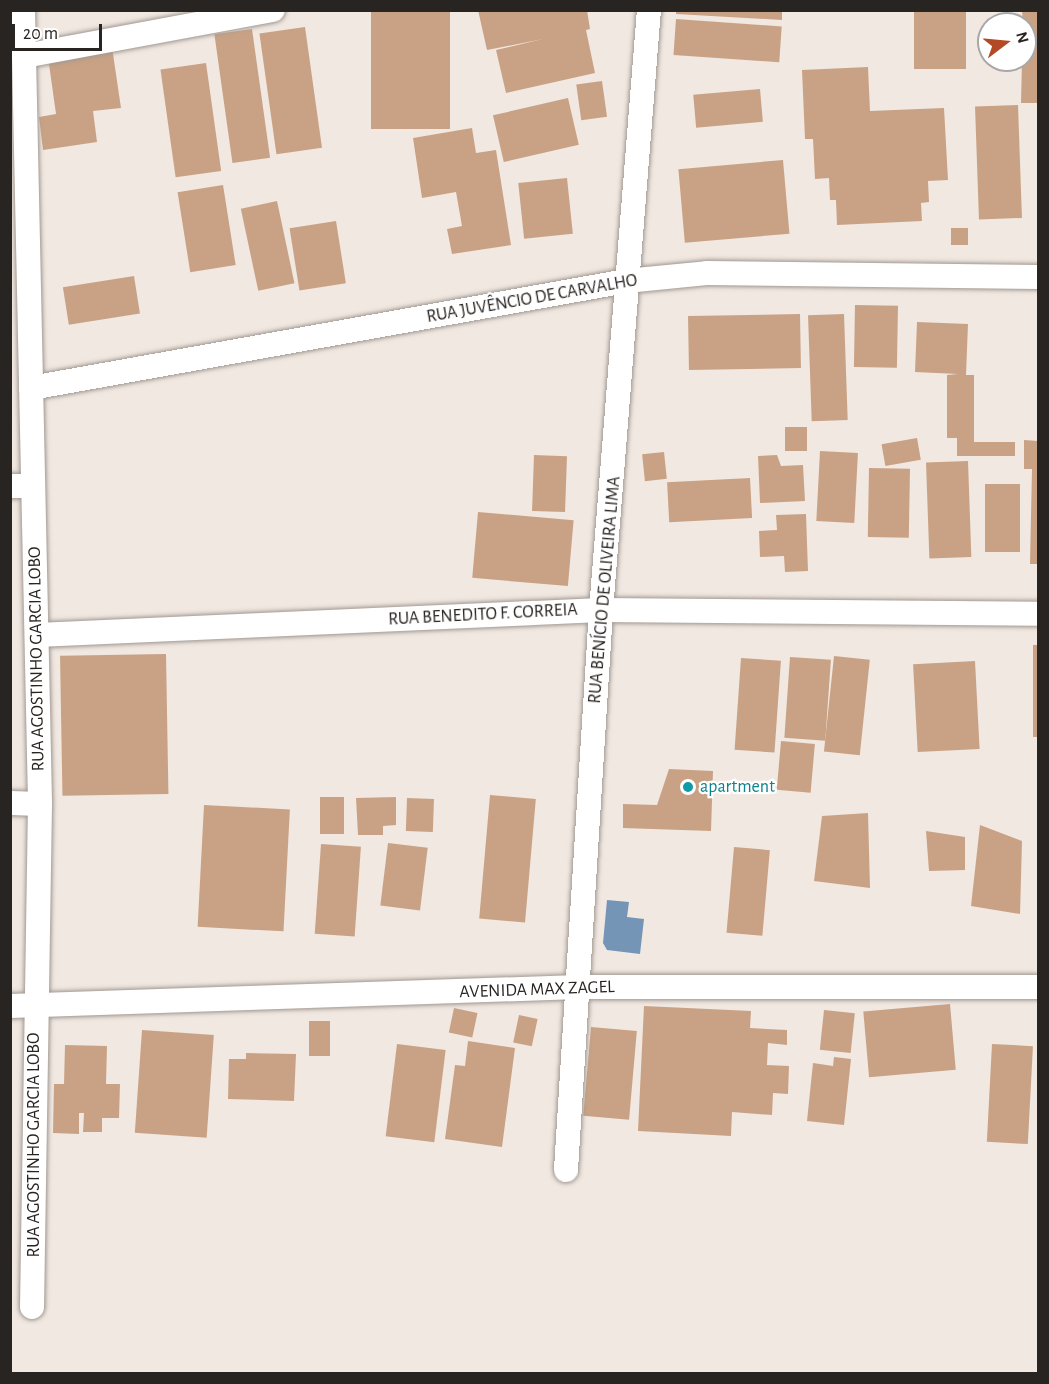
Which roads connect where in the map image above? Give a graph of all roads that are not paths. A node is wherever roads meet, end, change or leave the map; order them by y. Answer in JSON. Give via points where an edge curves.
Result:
{"nodes":[{"id":1,"x":23,"y":10,"type":"edge"},
{"id":2,"x":273,"y":10,"type":"edge"},
{"id":3,"x":649,"y":10,"type":"edge"},
{"id":4,"x":24,"y":56,"type":"junction"},
{"id":5,"x":18,"y":173,"type":"edge"},
{"id":6,"x":1038,"y":277,"type":"edge"},
{"id":7,"x":626,"y":281,"type":"junction"},
{"id":8,"x":31,"y":388,"type":"junction"},
{"id":9,"x":22,"y":486,"type":"edge"},
{"id":10,"x":601,"y":610,"type":"junction"},
{"id":11,"x":1038,"y":614,"type":"edge"},
{"id":12,"x":37,"y":635,"type":"junction"},
{"id":13,"x":10,"y":803,"type":"edge"},
{"id":14,"x":40,"y":804,"type":"junction"},
{"id":15,"x":579,"y":987,"type":"junction"},
{"id":16,"x":1038,"y":987,"type":"edge"},
{"id":17,"x":10,"y":1006,"type":"edge"},
{"id":18,"x":35,"y":1007,"type":"junction"},
{"id":19,"x":566,"y":1170,"type":"dead end"},
{"id":20,"x":32,"y":1307,"type":"dead end"}],
"edges":[{"from":1,"to":4,"type":"street","name":"RUA AGOSTINHO GARCIA LOBO"},
{"from":2,"to":4,"type":"street"},
{"from":3,"to":7,"type":"street","name":"RUA BENÍCIO DE OLIVEIRA LIMA"},
{"from":4,"to":5,"type":"street","name":"RUA AGOSTINHO GARCIA LOBO"},
{"from":5,"to":8,"type":"street","name":"RUA AGOSTINHO GARCIA LOBO"},
{"from":6,"to":7,"type":"street","name":"RUA JUVÊNCIO DE CARVALHO","via":[[707,273]]},
{"from":7,"to":8,"type":"street","name":"RUA JUVÊNCIO DE CARVALHO"},
{"from":7,"to":10,"type":"street","name":"RUA BENÍCIO DE OLIVEIRA LIMA","via":[[616,458]]},
{"from":8,"to":9,"type":"street","name":"RUA AGOSTINHO GARCIA LOBO"},
{"from":9,"to":12,"type":"street","name":"RUA AGOSTINHO GARCIA LOBO"},
{"from":10,"to":11,"type":"street","name":"RUA BENEDITO F. CORREIA"},
{"from":10,"to":12,"type":"street","name":"RUA BENEDITO F. CORREIA"},
{"from":10,"to":15,"type":"street","name":"RUA BENÍCIO DE OLIVEIRA LIMA"},
{"from":12,"to":14,"type":"street","name":"RUA AGOSTINHO GARCIA LOBO"},
{"from":13,"to":14,"type":"street"},
{"from":14,"to":18,"type":"street","name":"RUA AGOSTINHO GARCIA LOBO"},
{"from":15,"to":16,"type":"street","name":"AVENIDA MAX ZAGEL"},
{"from":15,"to":18,"type":"street","name":"AVENIDA MAX ZAGEL"},
{"from":15,"to":19,"type":"street","name":"RUA BENÍCIO DE OLIVEIRA LIMA"},
{"from":17,"to":18,"type":"street","name":"AVENIDA MAX ZAGEL"},
{"from":18,"to":20,"type":"street","name":"RUA AGOSTINHO GARCIA LOBO"}]}
